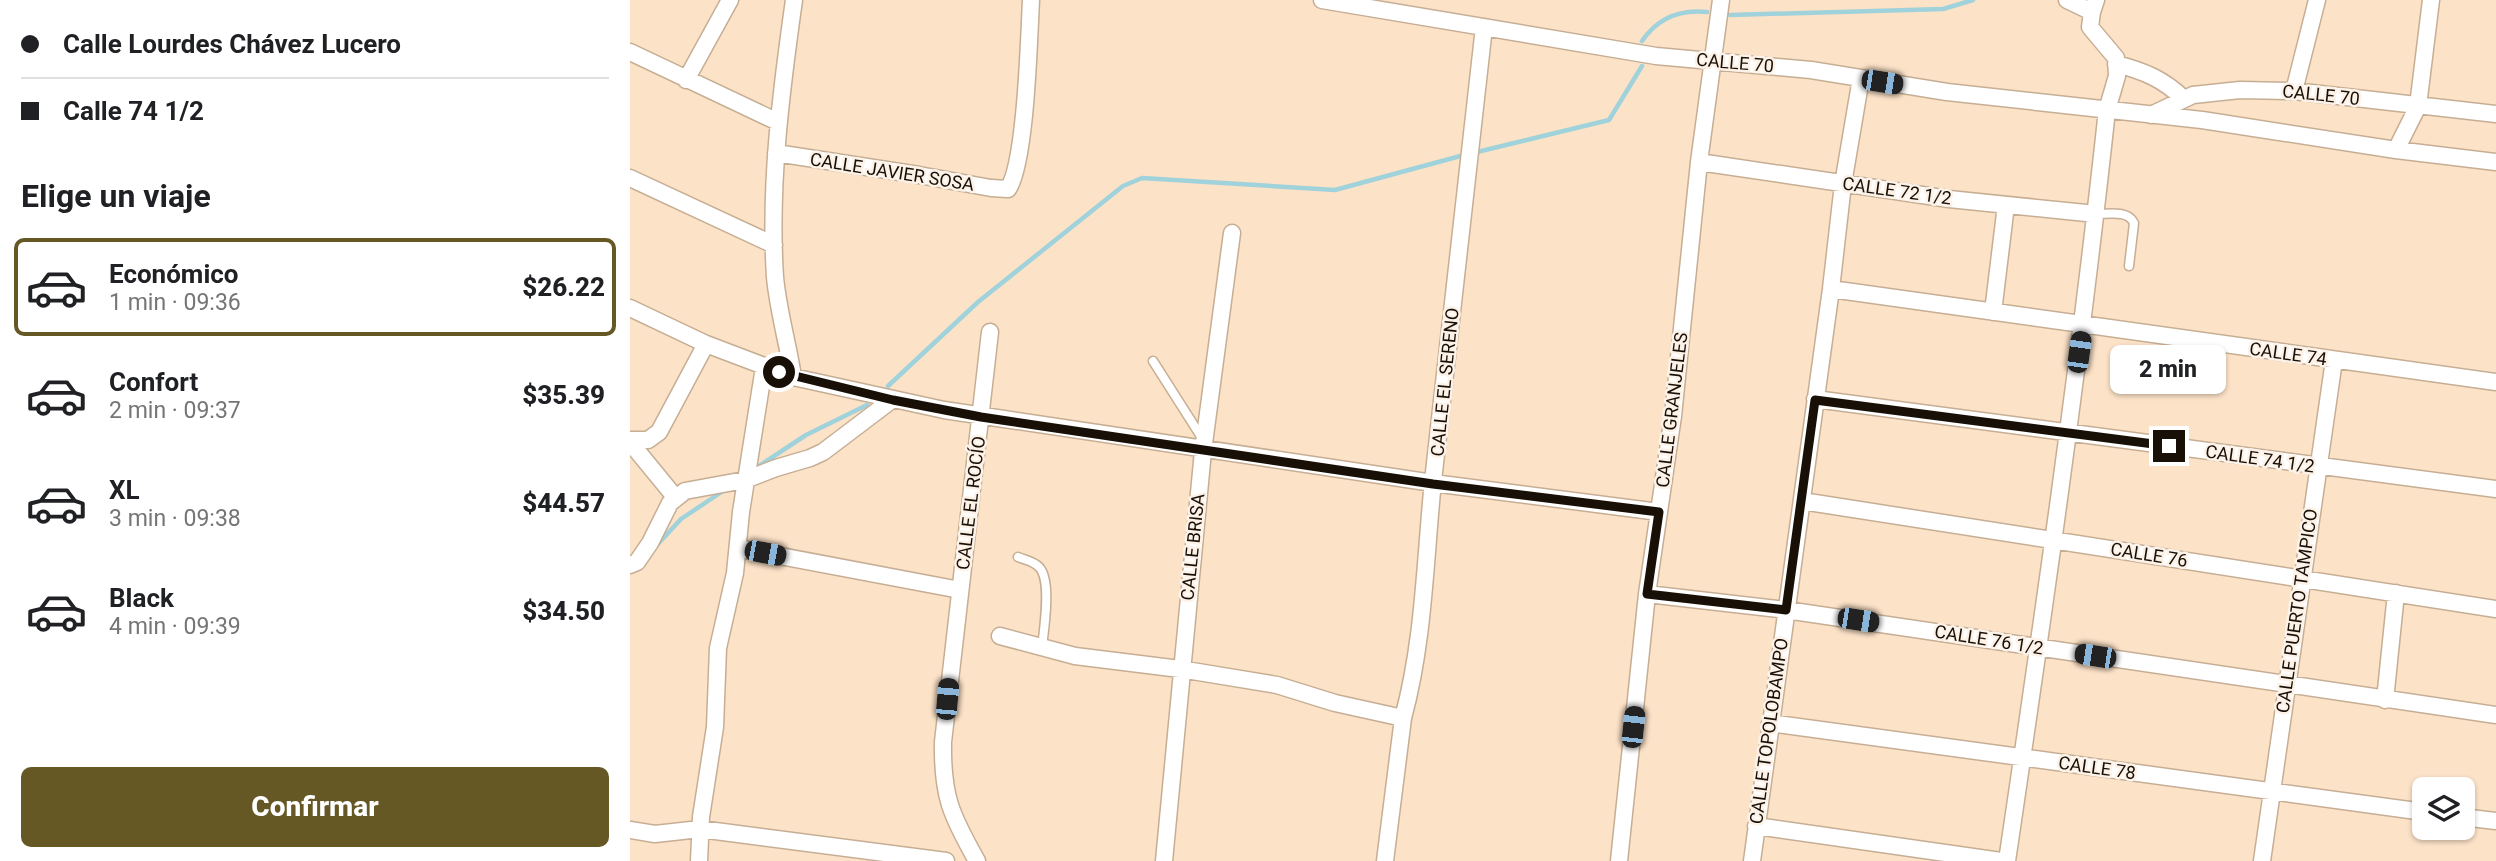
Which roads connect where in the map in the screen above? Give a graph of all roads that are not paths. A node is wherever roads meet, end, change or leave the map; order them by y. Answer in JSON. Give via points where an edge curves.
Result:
{"nodes":[{"id":1,"x":730,"y":0,"type":"edge"},
{"id":2,"x":794,"y":0,"type":"edge"},
{"id":3,"x":1031,"y":0,"type":"edge"},
{"id":4,"x":1322,"y":0,"type":"edge"},
{"id":5,"x":1721,"y":0,"type":"edge"},
{"id":6,"x":2067,"y":0,"type":"edge"},
{"id":7,"x":2317,"y":0,"type":"edge"},
{"id":8,"x":2431,"y":0,"type":"edge"},
{"id":9,"x":2094,"y":6,"type":"edge"},
{"id":10,"x":1484,"y":27,"type":"junction"},
{"id":11,"x":630,"y":52,"type":"edge"},
{"id":12,"x":1714,"y":61,"type":"junction"},
{"id":13,"x":2116,"y":64,"type":"junction"},
{"id":14,"x":1861,"y":78,"type":"junction"},
{"id":15,"x":686,"y":79,"type":"junction"},
{"id":16,"x":2294,"y":91,"type":"junction"},
{"id":17,"x":2184,"y":99,"type":"junction"},
{"id":18,"x":2418,"y":106,"type":"junction"},
{"id":19,"x":2107,"y":110,"type":"junction"},
{"id":20,"x":2496,"y":114,"type":"edge"},
{"id":21,"x":2150,"y":115,"type":"junction"},
{"id":22,"x":778,"y":122,"type":"junction"},
{"id":23,"x":2396,"y":150,"type":"junction"},
{"id":24,"x":776,"y":153,"type":"junction"},
{"id":25,"x":1699,"y":162,"type":"junction"},
{"id":26,"x":2496,"y":162,"type":"edge"},
{"id":27,"x":630,"y":178,"type":"edge"},
{"id":28,"x":1843,"y":184,"type":"junction"},
{"id":29,"x":2006,"y":205,"type":"junction"},
{"id":30,"x":2096,"y":214,"type":"junction"},
{"id":31,"x":1232,"y":233,"type":"dead end"},
{"id":32,"x":774,"y":244,"type":"junction"},
{"id":33,"x":2129,"y":266,"type":"dead end"},
{"id":34,"x":1831,"y":289,"type":"junction"},
{"id":35,"x":630,"y":308,"type":"edge"},
{"id":36,"x":1993,"y":312,"type":"junction"},
{"id":37,"x":2083,"y":324,"type":"junction"},
{"id":38,"x":990,"y":331,"type":"dead end"},
{"id":39,"x":706,"y":344,"type":"junction"},
{"id":40,"x":2334,"y":360,"type":"junction"},
{"id":41,"x":1153,"y":361,"type":"dead end"},
{"id":42,"x":764,"y":367,"type":"junction"},
{"id":43,"x":793,"y":377,"type":"junction"},
{"id":44,"x":2496,"y":382,"type":"edge"},
{"id":45,"x":893,"y":400,"type":"junction"},
{"id":46,"x":1815,"y":400,"type":"junction"},
{"id":47,"x":981,"y":417,"type":"junction"},
{"id":48,"x":2068,"y":433,"type":"junction"},
{"id":49,"x":630,"y":441,"type":"edge"},
{"id":50,"x":1204,"y":446,"type":"junction"},
{"id":51,"x":2318,"y":467,"type":"junction"},
{"id":52,"x":745,"y":480,"type":"junction"},
{"id":53,"x":1433,"y":484,"type":"junction"},
{"id":54,"x":2496,"y":489,"type":"edge"},
{"id":55,"x":676,"y":497,"type":"junction"},
{"id":56,"x":1802,"y":501,"type":"junction"},
{"id":57,"x":1659,"y":512,"type":"junction"},
{"id":58,"x":2054,"y":540,"type":"junction"},
{"id":59,"x":738,"y":548,"type":"junction"},
{"id":60,"x":1018,"y":557,"type":"dead end"},
{"id":61,"x":630,"y":565,"type":"edge"},
{"id":62,"x":2302,"y":578,"type":"junction"},
{"id":63,"x":960,"y":590,"type":"junction"},
{"id":64,"x":2396,"y":593,"type":"junction"},
{"id":65,"x":1647,"y":594,"type":"junction"},
{"id":66,"x":2496,"y":609,"type":"edge"},
{"id":67,"x":1786,"y":610,"type":"junction"},
{"id":68,"x":1000,"y":636,"type":"dead end"},
{"id":69,"x":1042,"y":647,"type":"junction"},
{"id":70,"x":2039,"y":648,"type":"junction"},
{"id":71,"x":1180,"y":670,"type":"junction"},
{"id":72,"x":2287,"y":685,"type":"junction"},
{"id":73,"x":2385,"y":700,"type":"junction"},
{"id":74,"x":2496,"y":715,"type":"edge"},
{"id":75,"x":1404,"y":718,"type":"junction"},
{"id":76,"x":1770,"y":723,"type":"junction"},
{"id":77,"x":2022,"y":758,"type":"junction"},
{"id":78,"x":2272,"y":792,"type":"junction"},
{"id":79,"x":2412,"y":810,"type":"edge"},
{"id":80,"x":2475,"y":819,"type":"edge"},
{"id":81,"x":2496,"y":821,"type":"edge"},
{"id":82,"x":1756,"y":826,"type":"junction"},
{"id":83,"x":630,"y":830,"type":"edge"},
{"id":84,"x":700,"y":830,"type":"junction"},
{"id":85,"x":699,"y":861,"type":"edge"},
{"id":86,"x":935,"y":861,"type":"edge"},
{"id":87,"x":946,"y":861,"type":"edge"},
{"id":88,"x":977,"y":861,"type":"edge"},
{"id":89,"x":1164,"y":861,"type":"edge"},
{"id":90,"x":1385,"y":861,"type":"edge"},
{"id":91,"x":1619,"y":861,"type":"edge"},
{"id":92,"x":1752,"y":861,"type":"edge"},
{"id":93,"x":2001,"y":861,"type":"edge"},
{"id":94,"x":2007,"y":861,"type":"edge"},
{"id":95,"x":2262,"y":861,"type":"edge"}],
"edges":[{"from":1,"to":15,"type":"street"},
{"from":2,"to":22,"type":"street"},
{"from":3,"to":24,"type":"street","name":"CALLE JAVIER SOSA","via":[[1022,127],[1008,189]]},
{"from":4,"to":10,"type":"street","name":"CALLE 70"},
{"from":5,"to":12,"type":"street","name":"CALLE GRANJELES"},
{"from":6,"to":9,"type":"street"},
{"from":7,"to":16,"type":"street"},
{"from":8,"to":18,"type":"street"},
{"from":9,"to":13,"type":"street","via":[[2090,27]]},
{"from":10,"to":12,"type":"street","name":"CALLE 70","via":[[1656,56]]},
{"from":10,"to":53,"type":"street","name":"CALLE EL SERENO"},
{"from":11,"to":15,"type":"street"},
{"from":12,"to":14,"type":"street","name":"CALLE 70"},
{"from":12,"to":25,"type":"street","name":"CALLE GRANJELES"},
{"from":13,"to":17,"type":"street","via":[[2159,78]]},
{"from":13,"to":19,"type":"street"},
{"from":14,"to":19,"type":"street","name":"CALLE 70"},
{"from":14,"to":28,"type":"street","name":"CALLE TOPOLOBAMPO"},
{"from":15,"to":22,"type":"street"},
{"from":16,"to":17,"type":"street","name":"CALLE 70","via":[[2240,90]]},
{"from":16,"to":18,"type":"street","name":"CALLE 70"},
{"from":17,"to":21,"type":"street","name":"CALLE 70"},
{"from":18,"to":20,"type":"street","name":"CALLE 70"},
{"from":18,"to":23,"type":"street"},
{"from":19,"to":21,"type":"street","name":"CALLE 70"},
{"from":19,"to":30,"type":"street"},
{"from":21,"to":23,"type":"street","name":"CALLE 70"},
{"from":22,"to":24,"type":"street"},
{"from":23,"to":26,"type":"street","name":"CALLE 70"},
{"from":24,"to":32,"type":"street"},
{"from":25,"to":28,"type":"street","name":"CALLE 72 1/2"},
{"from":25,"to":57,"type":"street","name":"CALLE GRANJELES","via":[[1679,369]]},
{"from":27,"to":32,"type":"street"},
{"from":28,"to":29,"type":"street","name":"CALLE 72 1/2"},
{"from":28,"to":34,"type":"street","name":"CALLE TOPOLOBAMPO"},
{"from":29,"to":30,"type":"street","name":"CALLE 72 1/2"},
{"from":29,"to":36,"type":"street"},
{"from":30,"to":33,"type":"lane","via":[[2132,217]]},
{"from":30,"to":37,"type":"street"},
{"from":31,"to":50,"type":"street","name":"CALLE BRISA"},
{"from":32,"to":43,"type":"street"},
{"from":34,"to":36,"type":"street","name":"CALLE 74"},
{"from":34,"to":46,"type":"street","name":"CALLE TOPOLOBAMPO"},
{"from":35,"to":39,"type":"street"},
{"from":36,"to":37,"type":"street","name":"CALLE 74"},
{"from":37,"to":40,"type":"street","name":"CALLE 74"},
{"from":37,"to":48,"type":"street"},
{"from":38,"to":47,"type":"street","name":"CALLE EL ROCÍO"},
{"from":39,"to":42,"type":"street"},
{"from":39,"to":49,"type":"street","via":[[659,432],[648,440]]},
{"from":40,"to":44,"type":"street","name":"CALLE 74"},
{"from":40,"to":51,"type":"street","name":"CALLE PUERTO TAMPICO"},
{"from":41,"to":50,"type":"lane"},
{"from":42,"to":43,"type":"street"},
{"from":42,"to":52,"type":"street"},
{"from":43,"to":45,"type":"street"},
{"from":45,"to":47,"type":"street"},
{"from":45,"to":52,"type":"street","via":[[823,452]]},
{"from":46,"to":48,"type":"street","name":"CALLE 74 1/2"},
{"from":46,"to":56,"type":"street","name":"CALLE TOPOLOBAMPO"},
{"from":47,"to":50,"type":"street"},
{"from":47,"to":63,"type":"street","name":"CALLE EL ROCÍO"},
{"from":48,"to":51,"type":"street","name":"CALLE 74 1/2"},
{"from":48,"to":58,"type":"street"},
{"from":49,"to":55,"type":"street"},
{"from":50,"to":53,"type":"street"},
{"from":50,"to":71,"type":"street","name":"CALLE BRISA"},
{"from":51,"to":54,"type":"street","name":"CALLE 74 1/2"},
{"from":51,"to":62,"type":"street","name":"CALLE PUERTO TAMPICO"},
{"from":52,"to":55,"type":"street"},
{"from":52,"to":59,"type":"street"},
{"from":53,"to":57,"type":"street"},
{"from":53,"to":75,"type":"street","name":"CALLE EL SERENO"},
{"from":55,"to":61,"type":"street","via":[[650,543]]},
{"from":56,"to":58,"type":"street","name":"CALLE 76"},
{"from":56,"to":67,"type":"street","name":"CALLE TOPOLOBAMPO"},
{"from":57,"to":65,"type":"street","name":"CALLE GRANJELES"},
{"from":58,"to":62,"type":"street","name":"CALLE 76"},
{"from":58,"to":70,"type":"street"},
{"from":59,"to":63,"type":"street"},
{"from":59,"to":84,"type":"street","via":[[718,648],[715,727]]},
{"from":60,"to":69,"type":"lane","via":[[1031,561],[1043,574]]},
{"from":62,"to":64,"type":"street","name":"CALLE 76"},
{"from":62,"to":72,"type":"street","name":"CALLE PUERTO TAMPICO"},
{"from":63,"to":88,"type":"street","name":"CALLE EL ROCÍO","via":[[942,773],[951,812]]},
{"from":64,"to":66,"type":"street","name":"CALLE 76"},
{"from":64,"to":73,"type":"street"},
{"from":65,"to":67,"type":"street","name":"CALLE 76 1/2"},
{"from":65,"to":91,"type":"street","name":"CALLE GRANJELES"},
{"from":67,"to":70,"type":"street","name":"CALLE 76 1/2"},
{"from":67,"to":76,"type":"street","name":"CALLE TOPOLOBAMPO"},
{"from":68,"to":69,"type":"street"},
{"from":69,"to":71,"type":"street"},
{"from":70,"to":72,"type":"street","name":"CALLE 76 1/2"},
{"from":70,"to":77,"type":"street"},
{"from":71,"to":75,"type":"street","via":[[1277,685]]},
{"from":71,"to":89,"type":"street","name":"CALLE BRISA"},
{"from":72,"to":73,"type":"street","name":"CALLE 76 1/2"},
{"from":72,"to":78,"type":"street","name":"CALLE PUERTO TAMPICO"},
{"from":73,"to":74,"type":"street","name":"CALLE 76 1/2"},
{"from":75,"to":90,"type":"street","name":"CALLE EL SERENO"},
{"from":76,"to":77,"type":"street","name":"CALLE 78"},
{"from":76,"to":82,"type":"street","name":"CALLE TOPOLOBAMPO"},
{"from":77,"to":78,"type":"street","name":"CALLE 78"},
{"from":77,"to":94,"type":"street"},
{"from":78,"to":79,"type":"street","name":"CALLE 78"},
{"from":78,"to":95,"type":"street","name":"CALLE PUERTO TAMPICO"},
{"from":80,"to":81,"type":"street"},
{"from":82,"to":92,"type":"street","name":"CALLE TOPOLOBAMPO"},
{"from":82,"to":93,"type":"street"},
{"from":83,"to":84,"type":"street","via":[[655,834]]},
{"from":84,"to":85,"type":"street"},
{"from":84,"to":86,"type":"street"},
{"from":86,"to":87,"type":"street"}]}
